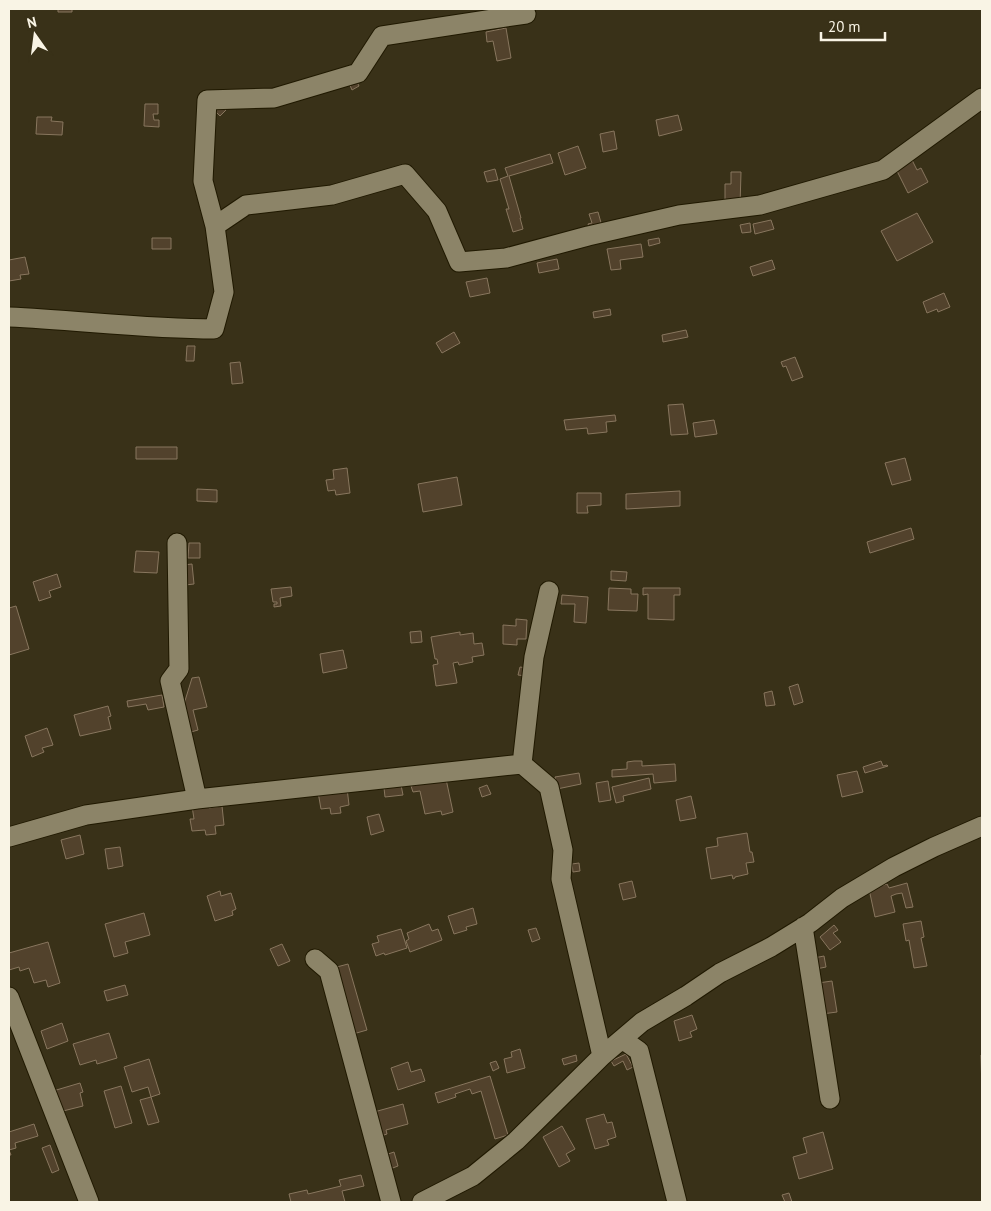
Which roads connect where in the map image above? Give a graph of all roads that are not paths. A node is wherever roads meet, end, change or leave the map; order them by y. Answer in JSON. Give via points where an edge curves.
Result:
{"nodes":[{"id":1,"x":526,"y":14,"type":"dead end"},
{"id":2,"x":982,"y":98,"type":"edge"},
{"id":3,"x":215,"y":226,"type":"junction"},
{"id":4,"x":9,"y":317,"type":"edge"},
{"id":5,"x":177,"y":543,"type":"dead end"},
{"id":6,"x":549,"y":591,"type":"dead end"},
{"id":7,"x":522,"y":764,"type":"junction"},
{"id":8,"x":198,"y":799,"type":"junction"},
{"id":9,"x":982,"y":826,"type":"edge"},
{"id":10,"x":9,"y":837,"type":"edge"},
{"id":11,"x":803,"y":927,"type":"junction"},
{"id":12,"x":315,"y":959,"type":"dead end"},
{"id":13,"x":9,"y":997,"type":"edge"},
{"id":14,"x":622,"y":1039,"type":"junction"},
{"id":15,"x":602,"y":1056,"type":"junction"},
{"id":16,"x":830,"y":1099,"type":"dead end"},
{"id":17,"x":88,"y":1202,"type":"edge"},
{"id":18,"x":390,"y":1202,"type":"edge"},
{"id":19,"x":422,"y":1202,"type":"edge"},
{"id":20,"x":677,"y":1202,"type":"edge"}],
"edges":[{"from":1,"to":3,"type":"street","via":[[382,36],[358,73],[274,98],[207,100],[203,181]]},
{"from":2,"to":3,"type":"street","via":[[883,170],[760,205],[678,215],[506,258],[459,262],[437,211],[405,174],[332,196],[246,205]]},
{"from":3,"to":4,"type":"street","via":[[224,292],[214,329],[170,329]]},
{"from":5,"to":8,"type":"street","via":[[179,669],[170,681]]},
{"from":6,"to":7,"type":"street","via":[[534,657]]},
{"from":7,"to":8,"type":"street"},
{"from":7,"to":15,"type":"street","via":[[549,787],[563,850],[561,879]]},
{"from":8,"to":10,"type":"street","via":[[86,815]]},
{"from":9,"to":11,"type":"street","via":[[894,867],[842,898]]},
{"from":11,"to":14,"type":"street","via":[[720,973],[642,1022]]},
{"from":11,"to":16,"type":"street"},
{"from":12,"to":18,"type":"street","via":[[329,971]]},
{"from":13,"to":17,"type":"street"},
{"from":14,"to":15,"type":"street"},
{"from":14,"to":20,"type":"street","via":[[639,1051]]},
{"from":15,"to":19,"type":"street","via":[[516,1142],[473,1176]]}]}
